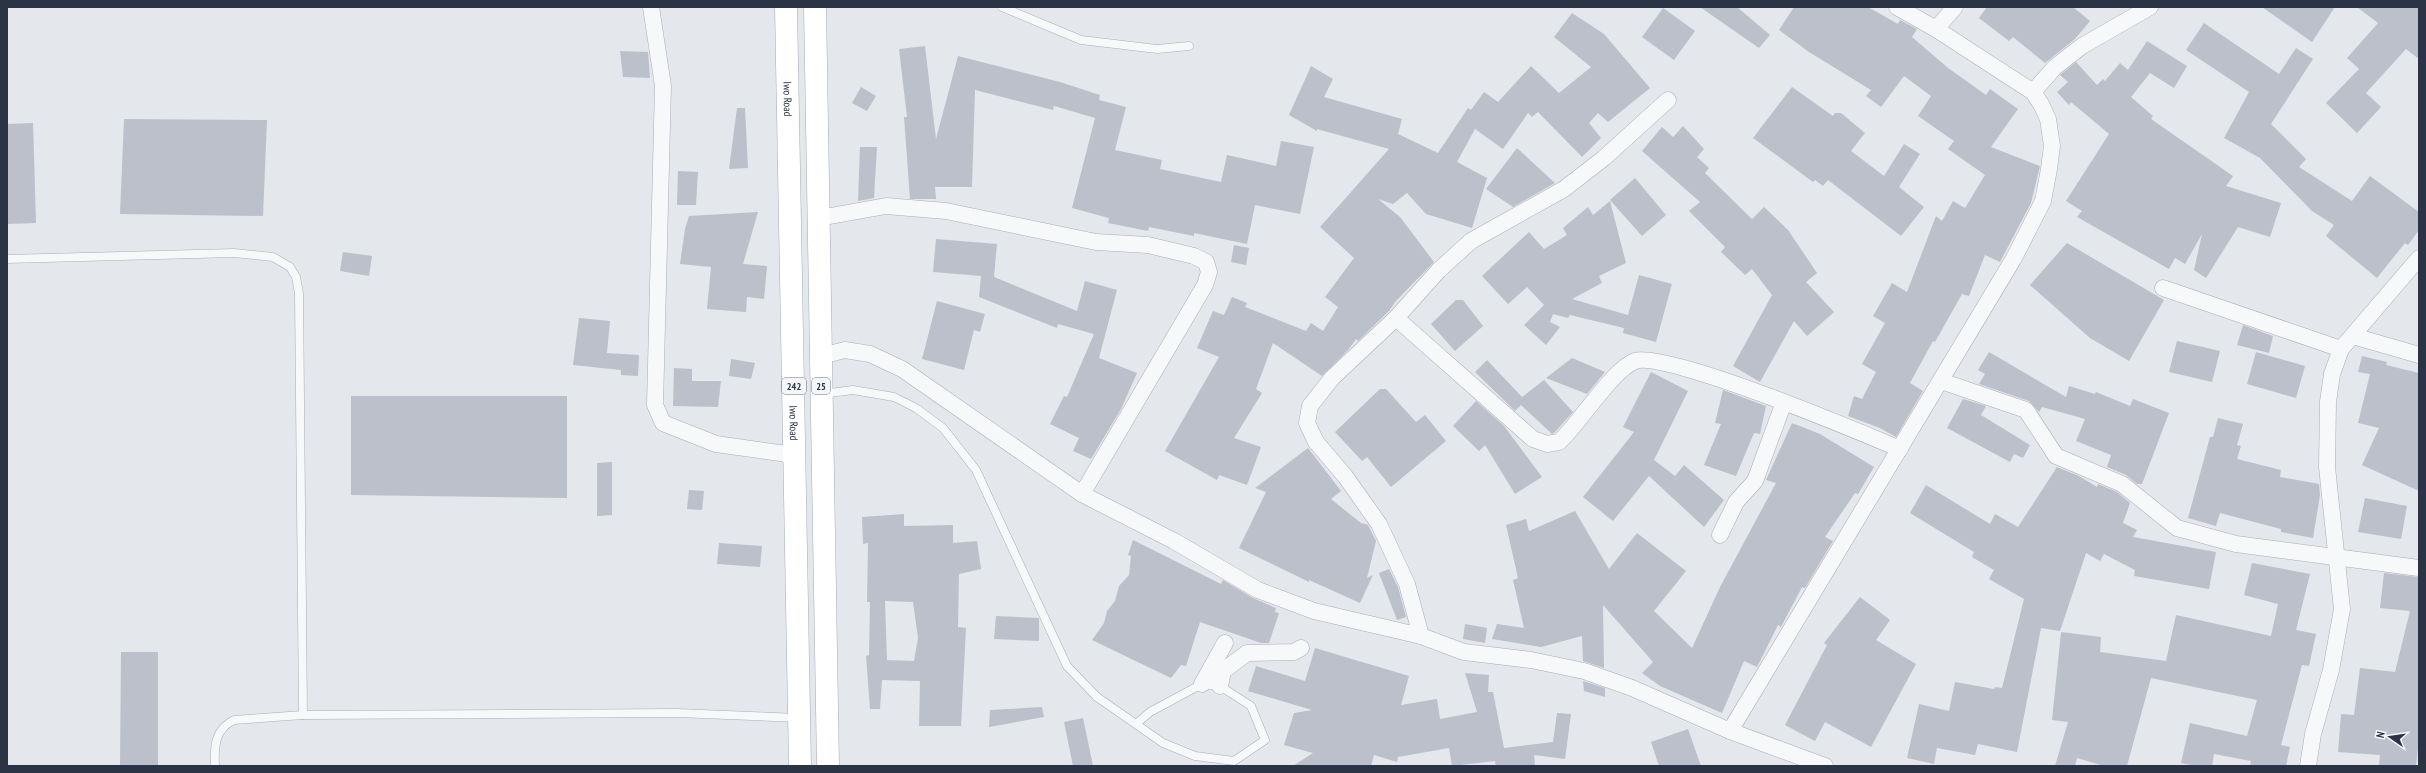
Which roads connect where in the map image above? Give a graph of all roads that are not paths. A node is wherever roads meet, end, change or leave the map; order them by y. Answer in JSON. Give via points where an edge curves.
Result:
{"nodes":[{"id":1,"x":651,"y":7,"type":"edge"},
{"id":2,"x":786,"y":7,"type":"edge"},
{"id":3,"x":815,"y":7,"type":"edge"},
{"id":4,"x":1002,"y":7,"type":"edge"},
{"id":5,"x":1897,"y":7,"type":"edge"},
{"id":6,"x":1955,"y":7,"type":"edge"},
{"id":7,"x":2150,"y":7,"type":"edge"},
{"id":8,"x":1936,"y":30,"type":"junction"},
{"id":9,"x":1189,"y":46,"type":"dead end"},
{"id":10,"x":2033,"y":92,"type":"junction"},
{"id":11,"x":1668,"y":100,"type":"dead end"},
{"id":12,"x":819,"y":218,"type":"junction"},
{"id":13,"x":2419,"y":258,"type":"edge"},
{"id":14,"x":7,"y":259,"type":"edge"},
{"id":15,"x":2163,"y":288,"type":"dead end"},
{"id":16,"x":1396,"y":318,"type":"junction"},
{"id":17,"x":2353,"y":336,"type":"junction"},
{"id":18,"x":2341,"y":349,"type":"junction"},
{"id":19,"x":2419,"y":355,"type":"edge"},
{"id":20,"x":821,"y":356,"type":"junction"},
{"id":21,"x":1941,"y":381,"type":"junction"},
{"id":22,"x":822,"y":394,"type":"junction"},
{"id":23,"x":1784,"y":402,"type":"junction"},
{"id":24,"x":1900,"y":449,"type":"junction"},
{"id":25,"x":794,"y":454,"type":"junction"},
{"id":26,"x":1082,"y":494,"type":"junction"},
{"id":27,"x":1720,"y":535,"type":"dead end"},
{"id":28,"x":2338,"y":558,"type":"junction"},
{"id":29,"x":2419,"y":568,"type":"edge"},
{"id":30,"x":1421,"y":636,"type":"junction"},
{"id":31,"x":1224,"y":643,"type":"dead end"},
{"id":32,"x":1301,"y":648,"type":"dead end"},
{"id":33,"x":1202,"y":684,"type":"junction"},
{"id":34,"x":1220,"y":686,"type":"junction"},
{"id":35,"x":303,"y":715,"type":"junction"},
{"id":36,"x":799,"y":718,"type":"junction"},
{"id":37,"x":1136,"y":724,"type":"junction"},
{"id":38,"x":1730,"y":731,"type":"junction"},
{"id":39,"x":215,"y":766,"type":"edge"},
{"id":40,"x":800,"y":766,"type":"edge"},
{"id":41,"x":828,"y":766,"type":"edge"},
{"id":42,"x":1825,"y":766,"type":"edge"},
{"id":43,"x":2308,"y":766,"type":"edge"}],
"edges":[{"from":1,"to":25,"type":"street","via":[[663,86],[655,406],[663,423],[716,444]]},
{"from":2,"to":25,"type":"main road","name":"Iwo Road","number":"242"},
{"from":3,"to":12,"type":"main road","number":"25"},
{"from":4,"to":9,"type":"lane","via":[[1081,40],[1157,49]]},
{"from":5,"to":8,"type":"street"},
{"from":6,"to":8,"type":"street"},
{"from":7,"to":10,"type":"street","via":[[2082,46],[2055,67]]},
{"from":8,"to":10,"type":"street"},
{"from":10,"to":21,"type":"street","via":[[2048,119],[2052,146],[2043,201],[2014,258]]},
{"from":11,"to":16,"type":"street","via":[[1604,158],[1564,189],[1471,242],[1439,270]]},
{"from":12,"to":20,"type":"main road","number":"25"},
{"from":12,"to":26,"type":"street","via":[[886,206],[946,212],[1096,242],[1148,245],[1194,256],[1206,262],[1208,279]]},
{"from":13,"to":17,"type":"street"},
{"from":14,"to":35,"type":"lane","via":[[234,253],[273,257],[290,267],[296,277],[299,293]]},
{"from":15,"to":18,"type":"street"},
{"from":16,"to":23,"type":"street","via":[[1518,427],[1533,439],[1548,444],[1560,442],[1572,430],[1621,369],[1645,359],[1668,363]]},
{"from":16,"to":30,"type":"street","via":[[1318,394],[1310,406],[1307,423],[1316,442],[1345,476],[1379,524],[1407,584]]},
{"from":17,"to":18,"type":"street"},
{"from":17,"to":19,"type":"street"},
{"from":18,"to":28,"type":"street","via":[[2332,374],[2328,402],[2327,467]]},
{"from":20,"to":22,"type":"main road","number":"25"},
{"from":20,"to":26,"type":"street","via":[[845,350],[870,354],[902,369]]},
{"from":21,"to":24,"type":"street"},
{"from":21,"to":28,"type":"street","via":[[2026,410],[2056,456],[2122,484],[2177,528],[2236,544]]},
{"from":22,"to":37,"type":"lane","via":[[854,390],[894,397],[916,408],[943,428],[976,470],[1067,666],[1097,697]]},
{"from":22,"to":41,"type":"main road","number":"25"},
{"from":23,"to":24,"type":"street"},
{"from":23,"to":27,"type":"street","via":[[1755,481],[1736,502]]},
{"from":24,"to":38,"type":"street"},
{"from":25,"to":36,"type":"main road","name":"Iwo Road","number":"242"},
{"from":26,"to":30,"type":"street","via":[[1174,541],[1258,590],[1314,611]]},
{"from":28,"to":29,"type":"street"},
{"from":28,"to":43,"type":"street","via":[[2342,609],[2331,670],[2313,734]]},
{"from":30,"to":38,"type":"street","via":[[1464,652],[1531,660],[1584,671],[1632,688]]},
{"from":31,"to":33,"type":"street"},
{"from":32,"to":34,"type":"street","via":[[1294,652],[1247,653],[1223,671]]},
{"from":33,"to":34,"type":"lane"},
{"from":33,"to":37,"type":"lane","via":[[1150,712]]},
{"from":34,"to":37,"type":"lane","via":[[1251,706],[1265,740],[1234,761],[1195,756],[1163,743]]},
{"from":35,"to":36,"type":"lane","via":[[677,713]]},
{"from":35,"to":39,"type":"lane","via":[[234,720],[226,724],[216,739]]},
{"from":36,"to":40,"type":"main road","name":"Iwo Road","number":"242"},
{"from":38,"to":42,"type":"street"}]}
